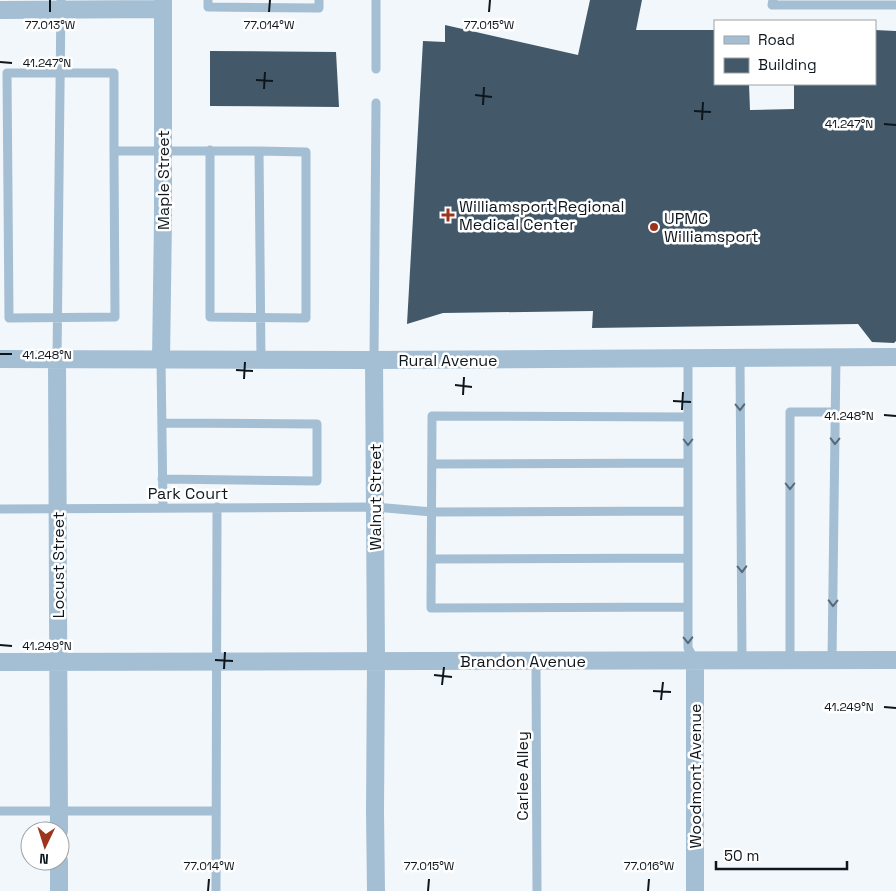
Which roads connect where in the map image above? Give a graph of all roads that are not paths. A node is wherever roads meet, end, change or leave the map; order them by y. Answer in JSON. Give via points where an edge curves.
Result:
{"nodes":[{"id":1,"x":208,"y":0,"type":"edge"},
{"id":2,"x":319,"y":0,"type":"edge"},
{"id":3,"x":376,"y":0,"type":"edge"},
{"id":4,"x":773,"y":2,"type":"edge"},
{"id":5,"x":61,"y":5,"type":"edge"},
{"id":6,"x":163,"y":5,"type":"edge"},
{"id":7,"x":896,"y":5,"type":"edge"},
{"id":8,"x":0,"y":10,"type":"edge"},
{"id":9,"x":376,"y":69,"type":"dead end"},
{"id":10,"x":62,"y":73,"type":"junction"},
{"id":11,"x":376,"y":103,"type":"dead end"},
{"id":12,"x":114,"y":150,"type":"junction"},
{"id":13,"x":163,"y":150,"type":"junction"},
{"id":14,"x":210,"y":150,"type":"junction"},
{"id":15,"x":259,"y":151,"type":"junction"},
{"id":16,"x":59,"y":318,"type":"junction"},
{"id":17,"x":261,"y":318,"type":"junction"},
{"id":18,"x":836,"y":357,"type":"junction"},
{"id":19,"x":896,"y":357,"type":"edge"},
{"id":20,"x":688,"y":358,"type":"junction"},
{"id":21,"x":740,"y":358,"type":"junction"},
{"id":22,"x":0,"y":359,"type":"edge"},
{"id":23,"x":58,"y":359,"type":"junction"},
{"id":24,"x":161,"y":360,"type":"junction"},
{"id":25,"x":261,"y":360,"type":"junction"},
{"id":26,"x":374,"y":360,"type":"junction"},
{"id":27,"x":835,"y":412,"type":"junction"},
{"id":28,"x":688,"y":417,"type":"junction"},
{"id":29,"x":162,"y":423,"type":"junction"},
{"id":30,"x":688,"y":463,"type":"junction"},
{"id":31,"x":432,"y":464,"type":"junction"},
{"id":32,"x":162,"y":479,"type":"junction"},
{"id":33,"x":217,"y":507,"type":"junction"},
{"id":34,"x":376,"y":507,"type":"junction"},
{"id":35,"x":57,"y":508,"type":"junction"},
{"id":36,"x":163,"y":508,"type":"junction"},
{"id":37,"x":0,"y":509,"type":"edge"},
{"id":38,"x":688,"y":511,"type":"junction"},
{"id":39,"x":432,"y":512,"type":"junction"},
{"id":40,"x":688,"y":558,"type":"junction"},
{"id":41,"x":432,"y":559,"type":"junction"},
{"id":42,"x":688,"y":607,"type":"junction"},
{"id":43,"x":536,"y":660,"type":"junction"},
{"id":44,"x":742,"y":660,"type":"junction"},
{"id":45,"x":790,"y":660,"type":"junction"},
{"id":46,"x":832,"y":660,"type":"junction"},
{"id":47,"x":896,"y":660,"type":"edge"},
{"id":48,"x":216,"y":661,"type":"junction"},
{"id":49,"x":376,"y":661,"type":"junction"},
{"id":50,"x":695,"y":661,"type":"junction"},
{"id":51,"x":0,"y":662,"type":"edge"},
{"id":52,"x":58,"y":662,"type":"junction"},
{"id":53,"x":59,"y":811,"type":"junction"},
{"id":54,"x":216,"y":811,"type":"junction"},
{"id":55,"x":0,"y":812,"type":"edge"},
{"id":56,"x":59,"y":821,"type":"edge"},
{"id":57,"x":59,"y":871,"type":"edge"},
{"id":58,"x":59,"y":891,"type":"edge"},
{"id":59,"x":216,"y":891,"type":"edge"},
{"id":60,"x":376,"y":891,"type":"edge"},
{"id":61,"x":537,"y":891,"type":"edge"},
{"id":62,"x":695,"y":891,"type":"edge"}],
"edges":[{"from":1,"to":2,"type":"lane","via":[[208,7],[319,8]]},
{"from":3,"to":9,"type":"lane"},
{"from":4,"to":7,"type":"lane"},
{"from":5,"to":6,"type":"street"},
{"from":5,"to":8,"type":"street"},
{"from":5,"to":10,"type":"lane"},
{"from":6,"to":13,"type":"street","name":"Maple Street"},
{"from":10,"to":12,"type":"lane","via":[[114,73]]},
{"from":10,"to":16,"type":"lane"},
{"from":10,"to":16,"type":"lane","via":[[7,73],[9,318]]},
{"from":11,"to":26,"type":"lane","name":"Walnut Street"},
{"from":12,"to":13,"type":"lane"},
{"from":12,"to":16,"type":"lane","via":[[115,317]]},
{"from":13,"to":14,"type":"lane"},
{"from":13,"to":24,"type":"street","name":"Maple Street"},
{"from":14,"to":15,"type":"lane"},
{"from":14,"to":17,"type":"lane","via":[[210,317]]},
{"from":15,"to":17,"type":"lane"},
{"from":15,"to":17,"type":"lane","via":[[306,152],[306,318]]},
{"from":16,"to":23,"type":"lane"},
{"from":17,"to":25,"type":"lane"},
{"from":18,"to":19,"type":"street","name":"Rural Avenue"},
{"from":18,"to":21,"type":"street","name":"Rural Avenue"},
{"from":18,"to":27,"type":"lane"},
{"from":20,"to":21,"type":"street","name":"Rural Avenue"},
{"from":20,"to":26,"type":"street","name":"Rural Avenue"},
{"from":20,"to":28,"type":"lane"},
{"from":21,"to":44,"type":"lane","one_way":true},
{"from":22,"to":23,"type":"street","name":"Rural Avenue"},
{"from":23,"to":24,"type":"street","name":"Rural Avenue"},
{"from":23,"to":35,"type":"street","name":"Locust Street"},
{"from":24,"to":25,"type":"street","name":"Rural Avenue"},
{"from":24,"to":29,"type":"lane"},
{"from":25,"to":26,"type":"street","name":"Rural Avenue"},
{"from":26,"to":34,"type":"street","name":"Walnut Street"},
{"from":27,"to":45,"type":"lane","one_way":true,"via":[[790,412]]},
{"from":27,"to":46,"type":"lane","one_way":true},
{"from":28,"to":30,"type":"lane","one_way":true},
{"from":28,"to":31,"type":"lane","via":[[432,416]]},
{"from":29,"to":32,"type":"lane"},
{"from":29,"to":32,"type":"lane","via":[[317,424],[317,481]]},
{"from":30,"to":31,"type":"lane"},
{"from":30,"to":38,"type":"lane"},
{"from":31,"to":39,"type":"lane"},
{"from":32,"to":36,"type":"lane"},
{"from":33,"to":34,"type":"lane","name":"Park Court"},
{"from":33,"to":36,"type":"lane","name":"Park Court"},
{"from":33,"to":48,"type":"lane"},
{"from":34,"to":39,"type":"lane","name":"Park Court"},
{"from":34,"to":49,"type":"street","name":"Walnut Street"},
{"from":35,"to":36,"type":"lane","name":"Park Court"},
{"from":35,"to":37,"type":"lane","name":"Park Court"},
{"from":35,"to":52,"type":"street","name":"Locust Street"},
{"from":38,"to":39,"type":"lane","name":"Park Court"},
{"from":38,"to":40,"type":"lane"},
{"from":39,"to":41,"type":"lane"},
{"from":40,"to":41,"type":"lane"},
{"from":40,"to":42,"type":"lane"},
{"from":41,"to":42,"type":"lane","via":[[432,608]]},
{"from":42,"to":50,"type":"lane","one_way":true,"via":[[688,648]]},
{"from":43,"to":49,"type":"street","name":"Brandon Avenue"},
{"from":43,"to":50,"type":"street","name":"Brandon Avenue"},
{"from":43,"to":61,"type":"lane","name":"Carlee Alley"},
{"from":44,"to":45,"type":"street","name":"Brandon Avenue"},
{"from":44,"to":50,"type":"street","name":"Brandon Avenue"},
{"from":45,"to":46,"type":"street","name":"Brandon Avenue"},
{"from":46,"to":47,"type":"street","name":"Brandon Avenue"},
{"from":48,"to":49,"type":"street","name":"Brandon Avenue"},
{"from":48,"to":52,"type":"street","name":"Brandon Avenue"},
{"from":48,"to":54,"type":"lane"},
{"from":49,"to":60,"type":"street","name":"Walnut Street"},
{"from":50,"to":62,"type":"street","name":"Woodmont Avenue"},
{"from":51,"to":52,"type":"street","name":"Brandon Avenue"},
{"from":52,"to":53,"type":"street","name":"Locust Street"},
{"from":53,"to":54,"type":"lane"},
{"from":53,"to":55,"type":"lane"},
{"from":53,"to":56,"type":"street","name":"Locust Street"},
{"from":54,"to":59,"type":"lane"},
{"from":57,"to":58,"type":"street"}]}
